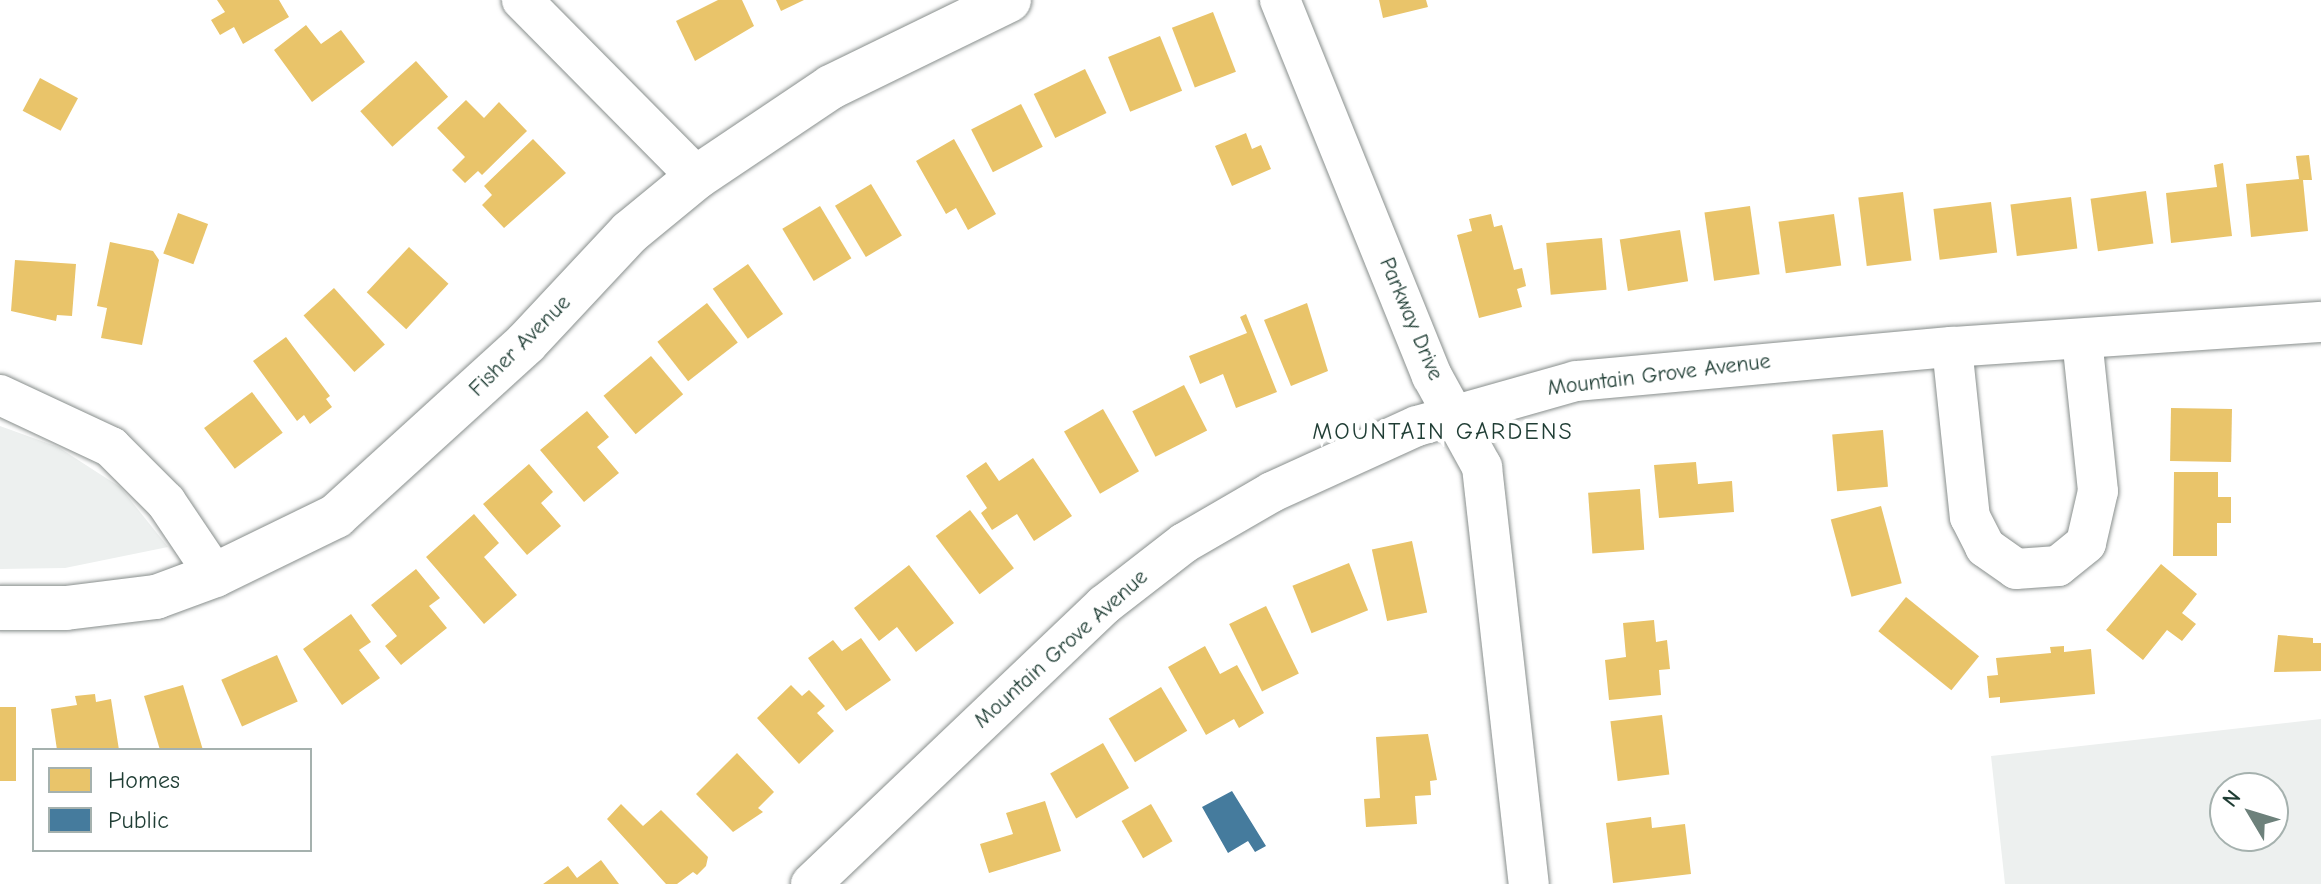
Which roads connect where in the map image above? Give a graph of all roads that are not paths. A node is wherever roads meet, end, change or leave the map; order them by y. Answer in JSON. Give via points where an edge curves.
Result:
{"nodes":[{"id":1,"x":522,"y":0,"type":"edge"},
{"id":2,"x":1009,"y":0,"type":"edge"},
{"id":3,"x":1280,"y":0,"type":"edge"},
{"id":4,"x":697,"y":177,"type":"junction"},
{"id":5,"x":2321,"y":322,"type":"edge"},
{"id":6,"x":2082,"y":340,"type":"junction"},
{"id":7,"x":1952,"y":347,"type":"junction"},
{"id":8,"x":0,"y":395,"type":"edge"},
{"id":9,"x":1455,"y":412,"type":"junction"},
{"id":10,"x":215,"y":575,"type":"junction"},
{"id":11,"x":0,"y":608,"type":"edge"},
{"id":12,"x":811,"y":884,"type":"edge"},
{"id":13,"x":1529,"y":884,"type":"edge"}],
"edges":[{"from":1,"to":4,"type":"street"},
{"from":2,"to":4,"type":"street","name":"Fisher Avenue","via":[[831,87]]},
{"from":3,"to":9,"type":"street","name":"Parkway Drive","via":[[1432,376]]},
{"from":4,"to":10,"type":"street","name":"Fisher Avenue","via":[[630,232],[526,343],[336,516]]},
{"from":5,"to":6,"type":"street","name":"Mountain Grove Avenue"},
{"from":6,"to":7,"type":"street","name":"Mountain Grove Avenue"},
{"from":6,"to":7,"type":"street","via":[[2098,491],[2086,543],[2058,566],[2016,569],[1985,547],[1970,517]]},
{"from":7,"to":9,"type":"street","name":"Mountain Grove Avenue","via":[[1576,381]]},
{"from":8,"to":10,"type":"street","via":[[111,447],[166,502]]},
{"from":9,"to":12,"type":"street","name":"Mountain Grove Avenue","via":[[1272,492],[1184,543],[1104,605]]},
{"from":9,"to":13,"type":"street","name":"Parkway Drive","via":[[1482,467]]},
{"from":10,"to":11,"type":"street","name":"Fisher Avenue","via":[[156,597],[66,608]]}]}
